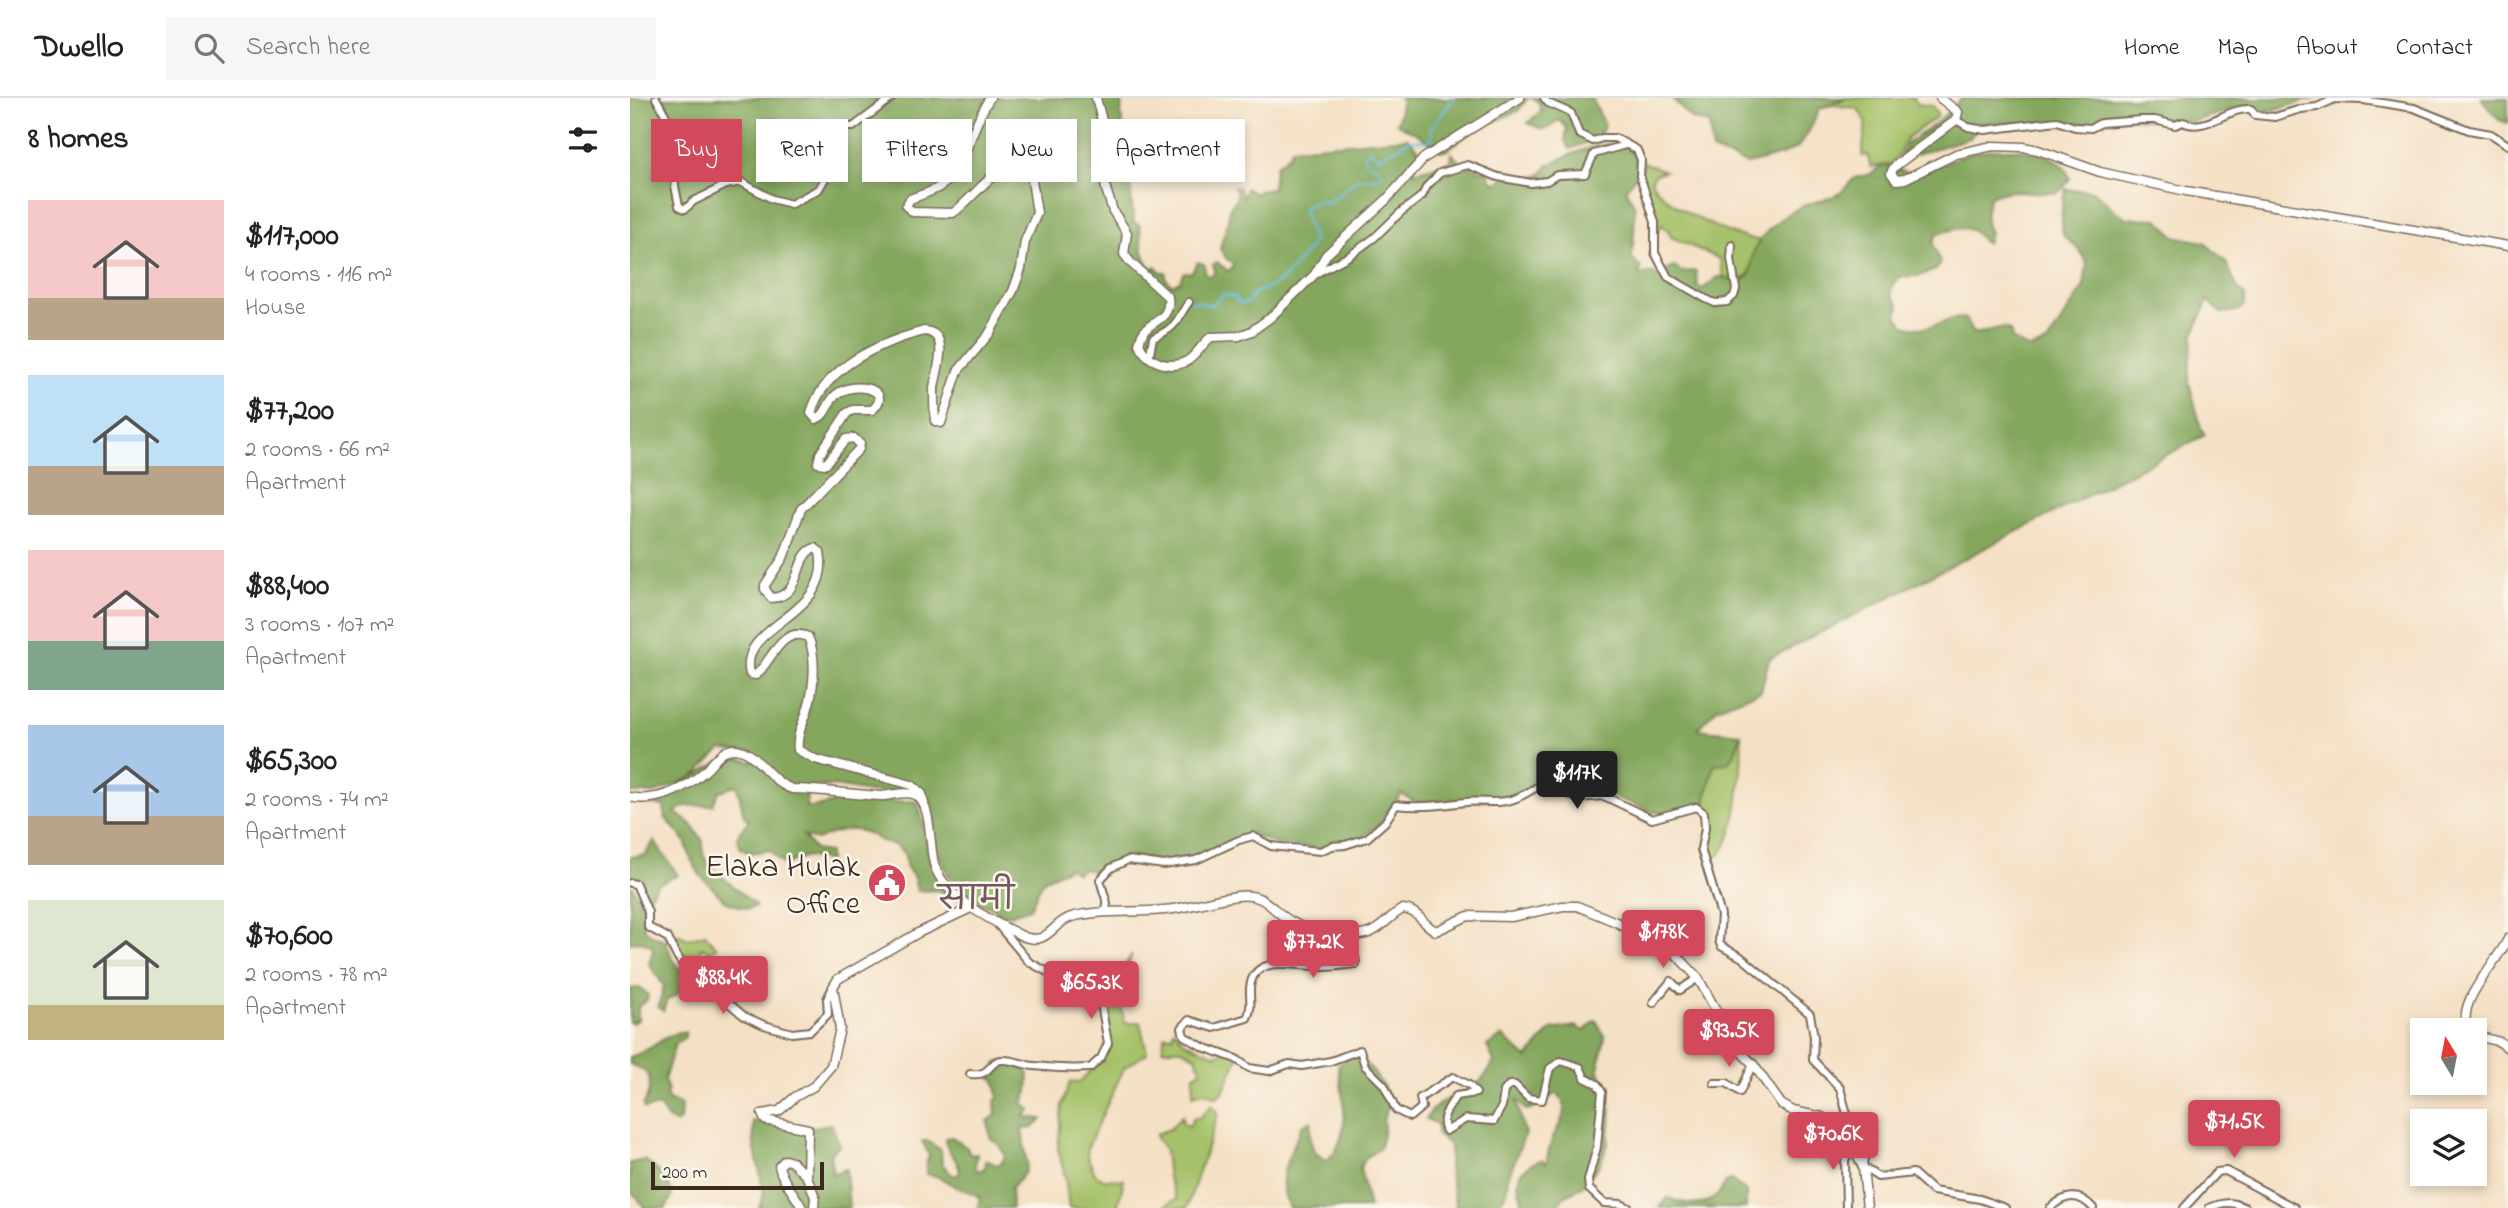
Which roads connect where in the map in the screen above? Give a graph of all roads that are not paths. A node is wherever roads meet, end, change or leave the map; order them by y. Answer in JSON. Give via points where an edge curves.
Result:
{"nodes":[{"id":1,"x":656,"y":98,"type":"edge"},
{"id":2,"x":892,"y":98,"type":"edge"},
{"id":3,"x":990,"y":98,"type":"edge"},
{"id":4,"x":1096,"y":98,"type":"edge"},
{"id":5,"x":1520,"y":98,"type":"edge"},
{"id":6,"x":1544,"y":98,"type":"edge"},
{"id":7,"x":1940,"y":98,"type":"edge"},
{"id":8,"x":1956,"y":120,"type":"junction"},
{"id":9,"x":1625,"y":145,"type":"junction"},
{"id":10,"x":2508,"y":145,"type":"edge"},
{"id":11,"x":1732,"y":245,"type":"dead end"},
{"id":12,"x":2508,"y":246,"type":"edge"},
{"id":13,"x":1315,"y":274,"type":"junction"},
{"id":14,"x":1189,"y":302,"type":"dead end"},
{"id":15,"x":1149,"y":358,"type":"junction"},
{"id":16,"x":630,"y":797,"type":"edge"},
{"id":17,"x":924,"y":804,"type":"junction"},
{"id":18,"x":630,"y":883,"type":"edge"},
{"id":19,"x":971,"y":908,"type":"junction"},
{"id":20,"x":1106,"y":911,"type":"junction"},
{"id":21,"x":992,"y":918,"type":"junction"},
{"id":22,"x":1310,"y":929,"type":"junction"},
{"id":23,"x":2508,"y":939,"type":"edge"},
{"id":24,"x":1699,"y":978,"type":"junction"},
{"id":25,"x":833,"y":987,"type":"junction"},
{"id":26,"x":1653,"y":1003,"type":"dead end"},
{"id":27,"x":2465,"y":1018,"type":"edge"},
{"id":28,"x":2487,"y":1038,"type":"edge"},
{"id":29,"x":2508,"y":1048,"type":"edge"},
{"id":30,"x":1753,"y":1065,"type":"junction"},
{"id":31,"x":970,"y":1074,"type":"dead end"},
{"id":32,"x":1714,"y":1083,"type":"dead end"},
{"id":33,"x":1853,"y":1144,"type":"junction"},
{"id":34,"x":1863,"y":1167,"type":"junction"},
{"id":35,"x":807,"y":1177,"type":"junction"},
{"id":36,"x":802,"y":1208,"type":"edge"},
{"id":37,"x":814,"y":1208,"type":"edge"},
{"id":38,"x":1629,"y":1208,"type":"edge"},
{"id":39,"x":1846,"y":1208,"type":"edge"},
{"id":40,"x":1867,"y":1208,"type":"edge"},
{"id":41,"x":2005,"y":1208,"type":"edge"},
{"id":42,"x":2050,"y":1208,"type":"edge"},
{"id":43,"x":2093,"y":1208,"type":"edge"},
{"id":44,"x":2184,"y":1208,"type":"edge"},
{"id":45,"x":2209,"y":1208,"type":"edge"},
{"id":46,"x":2246,"y":1208,"type":"edge"},
{"id":47,"x":2295,"y":1208,"type":"edge"}],
"edges":[{"from":1,"to":2,"type":"street","via":[[667,118],[676,195],[685,209],[736,182],[791,204],[819,190],[839,154],[846,127],[853,127]]},
{"from":3,"to":17,"type":"main road","via":[[955,172],[942,186],[910,199],[906,206],[913,212],[953,213],[994,176],[1016,161],[1025,161],[1037,212],[1013,291],[989,334],[958,371],[941,423],[935,421],[934,413],[940,349],[938,337],[931,332],[883,344],[838,374],[817,395],[811,413],[816,419],[823,416],[836,394],[847,389],[869,387],[877,401],[872,410],[848,413],[820,454],[818,463],[826,464],[846,439],[855,438],[860,444],[801,509],[783,558],[765,585],[771,598],[787,592],[807,553],[815,548],[822,565],[817,587],[800,607],[758,640],[748,665],[750,674],[756,675],[781,642],[799,635],[808,637],[812,684],[798,733],[798,750],[815,759],[912,785],[922,794]]},
{"from":4,"to":15,"type":"main road","via":[[1111,154],[1106,189],[1127,233],[1124,254],[1169,302],[1166,314],[1145,329],[1139,344]]},
{"from":5,"to":13,"type":"main road","via":[[1424,158],[1326,255]]},
{"from":6,"to":9,"type":"street","via":[[1571,113],[1578,134],[1593,141],[1615,138]]},
{"from":7,"to":8,"type":"main road","via":[[1956,108]]},
{"from":8,"to":10,"type":"street","via":[[1976,130],[2057,121],[2091,128],[2141,120],[2189,125],[2236,110],[2251,109],[2255,115],[2270,118],[2350,99],[2414,108],[2491,134]]},
{"from":8,"to":12,"type":"main road","via":[[1894,167],[1893,178],[1905,178],[1976,149],[2023,147],[2100,172],[2186,191]]},
{"from":9,"to":11,"type":"street","via":[[1637,150],[1641,160],[1640,176],[1655,222],[1655,253],[1668,277],[1715,303],[1727,302],[1736,289]]},
{"from":9,"to":13,"type":"street","via":[[1594,154],[1584,174],[1557,175],[1547,181],[1498,177],[1468,165],[1440,173],[1422,196],[1374,238]]},
{"from":13,"to":15,"type":"main road","via":[[1252,331],[1211,337],[1189,361],[1165,364]]},
{"from":14,"to":15,"type":"street","via":[[1178,323],[1153,338]]},
{"from":16,"to":17,"type":"main road","via":[[651,799],[672,792],[734,749],[749,754],[774,780],[792,789],[912,794]]},
{"from":17,"to":19,"type":"main road","via":[[936,871],[947,888]]},
{"from":18,"to":25,"type":"street","via":[[636,884],[648,912],[648,927],[668,938],[694,981],[744,1016],[792,1033],[810,1031],[828,1014],[827,999]]},
{"from":19,"to":21,"type":"main road"},
{"from":19,"to":25,"type":"main road","via":[[918,933],[838,979]]},
{"from":20,"to":21,"type":"main road","via":[[1068,918],[1037,939]]},
{"from":20,"to":22,"type":"main road","via":[[1169,910],[1254,896]]},
{"from":20,"to":34,"type":"street","via":[[1100,880],[1128,860],[1164,865],[1188,862],[1253,836],[1271,846],[1320,851],[1367,838],[1396,805],[1490,804],[1516,798],[1548,782],[1577,798],[1604,796],[1652,818],[1696,807],[1703,813],[1705,828],[1700,849],[1721,915],[1719,942],[1810,1014],[1812,1060],[1840,1088],[1864,1157]]},
{"from":21,"to":31,"type":"street","via":[[1029,962],[1068,983],[1088,977],[1101,1004],[1108,1043],[1090,1068],[1000,1059],[989,1071]]},
{"from":22,"to":24,"type":"main road","via":[[1340,936],[1363,935],[1403,909],[1414,912],[1436,931],[1468,916],[1511,917],[1577,906],[1674,952]]},
{"from":22,"to":38,"type":"street","via":[[1327,941],[1354,950],[1356,964],[1282,963],[1261,969],[1251,983],[1247,1018],[1214,1028],[1189,1020],[1182,1028],[1184,1036],[1249,1068],[1269,1072],[1289,1064],[1331,1061],[1360,1050],[1365,1066],[1384,1085],[1396,1110],[1410,1116],[1422,1107],[1420,1098],[1453,1077],[1476,1093],[1457,1096],[1443,1117],[1446,1131],[1466,1119],[1494,1121],[1509,1085],[1528,1098],[1542,1100],[1550,1068],[1561,1061],[1580,1067],[1585,1078],[1602,1092],[1589,1189],[1604,1203]]},
{"from":23,"to":27,"type":"main road","via":[[2473,993]]},
{"from":24,"to":26,"type":"street","via":[[1680,990],[1671,982]]},
{"from":24,"to":30,"type":"main road","via":[[1737,1048]]},
{"from":25,"to":35,"type":"main road","via":[[840,1029],[831,1066],[814,1086],[779,1111],[762,1114],[765,1120],[808,1129]]},
{"from":28,"to":29,"type":"main road"},
{"from":30,"to":32,"type":"street","via":[[1740,1092],[1727,1083]]},
{"from":30,"to":33,"type":"main road","via":[[1781,1104],[1822,1117]]},
{"from":33,"to":34,"type":"main road"},
{"from":33,"to":39,"type":"street","via":[[1845,1160]]},
{"from":34,"to":40,"type":"main road"},
{"from":34,"to":41,"type":"street","via":[[1878,1177],[1913,1173],[1933,1191]]},
{"from":35,"to":36,"type":"main road","via":[[792,1162],[785,1160],[779,1166]]},
{"from":35,"to":37,"type":"main road"},
{"from":42,"to":43,"type":"street","via":[[2060,1198],[2085,1200]]},
{"from":44,"to":47,"type":"street","via":[[2217,1172],[2226,1171]]},
{"from":45,"to":46,"type":"street","via":[[2224,1202]]}]}
